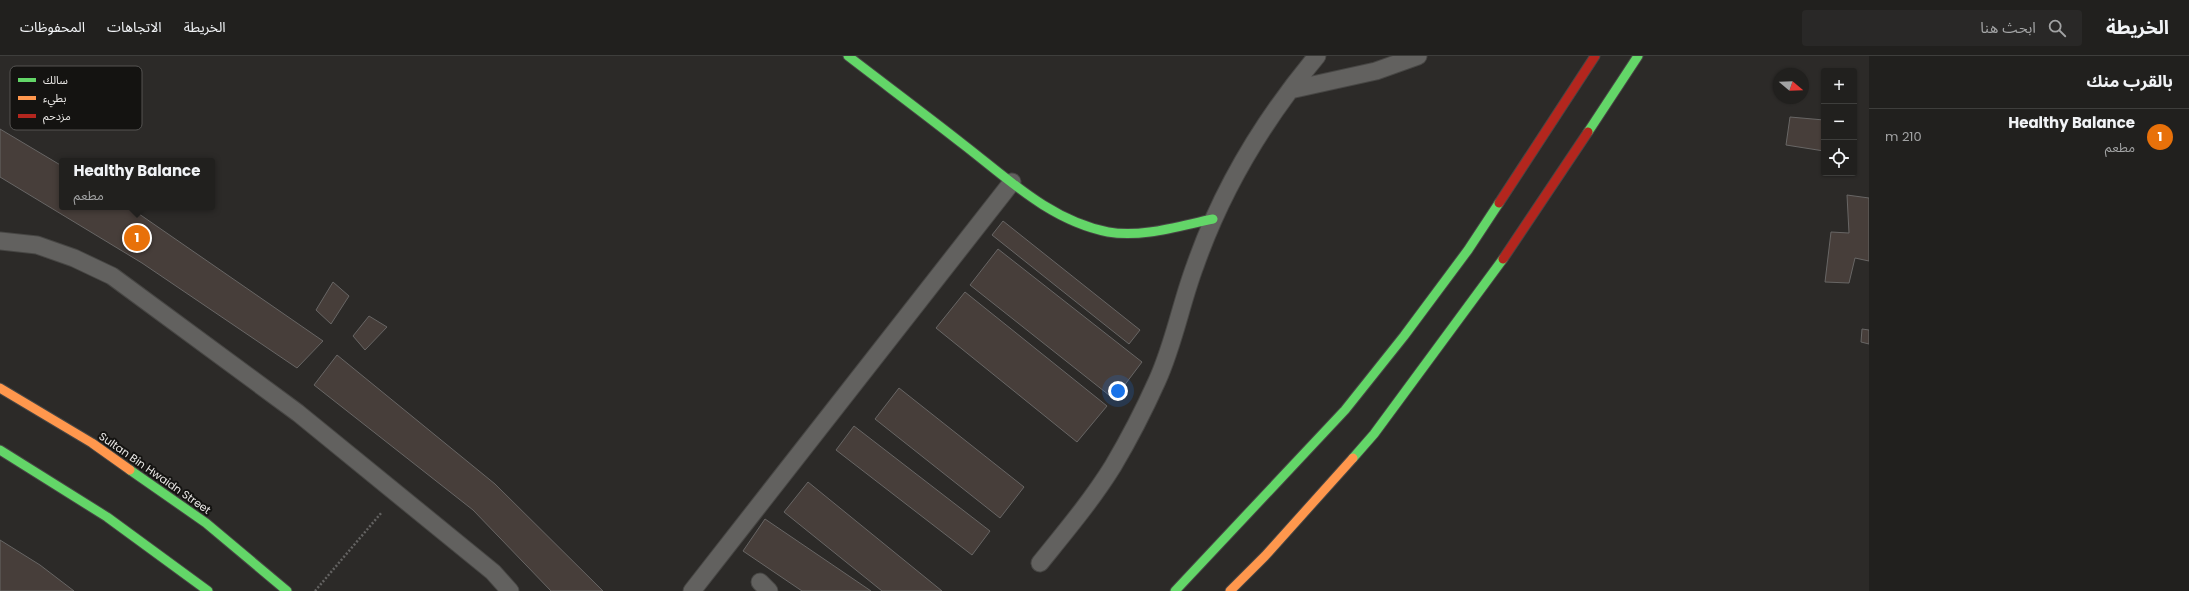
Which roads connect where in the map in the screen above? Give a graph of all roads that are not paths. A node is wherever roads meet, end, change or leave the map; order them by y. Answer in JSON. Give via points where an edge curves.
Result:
{"nodes":[{"id":1,"x":848,"y":56,"type":"edge"},
{"id":2,"x":1317,"y":56,"type":"edge"},
{"id":3,"x":1418,"y":56,"type":"edge"},
{"id":4,"x":1595,"y":56,"type":"edge"},
{"id":5,"x":1638,"y":56,"type":"edge"},
{"id":6,"x":1290,"y":90,"type":"junction"},
{"id":7,"x":1012,"y":182,"type":"junction"},
{"id":8,"x":1214,"y":219,"type":"junction"},
{"id":9,"x":0,"y":241,"type":"edge"},
{"id":10,"x":0,"y":388,"type":"edge"},
{"id":11,"x":0,"y":450,"type":"edge"},
{"id":12,"x":1040,"y":563,"type":"dead end"},
{"id":13,"x":208,"y":591,"type":"edge"},
{"id":14,"x":287,"y":591,"type":"edge"},
{"id":15,"x":510,"y":591,"type":"edge"},
{"id":16,"x":692,"y":591,"type":"edge"},
{"id":17,"x":1175,"y":591,"type":"edge"},
{"id":18,"x":1230,"y":591,"type":"edge"}],
"edges":[{"from":1,"to":7,"type":"main road"},
{"from":2,"to":6,"type":"lane"},
{"from":3,"to":6,"type":"lane","via":[[1376,71]]},
{"from":4,"to":17,"type":"main road","via":[[1468,250],[1404,336],[1345,410]]},
{"from":5,"to":18,"type":"main road","via":[[1496,270],[1374,434],[1265,556]]},
{"from":6,"to":8,"type":"lane","via":[[1239,168]]},
{"from":7,"to":8,"type":"main road","via":[[1054,212],[1080,224],[1109,232],[1138,233]]},
{"from":7,"to":16,"type":"lane"},
{"from":8,"to":12,"type":"lane","via":[[1194,266],[1158,379],[1134,429],[1112,467]]},
{"from":9,"to":15,"type":"lane","via":[[37,245],[74,258],[112,276],[298,413],[493,572]]},
{"from":10,"to":14,"type":"main road","name":"Sultan Bin Hwaidn Street","via":[[92,443],[206,523]]},
{"from":11,"to":13,"type":"main road","via":[[56,483],[167,557]]}]}
